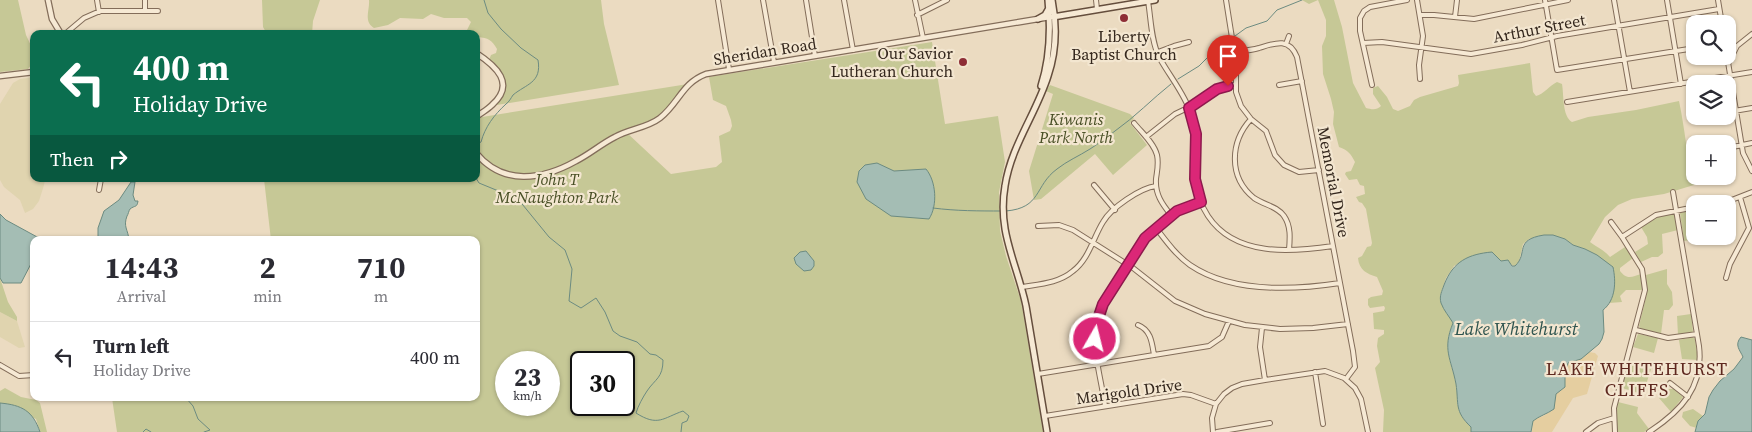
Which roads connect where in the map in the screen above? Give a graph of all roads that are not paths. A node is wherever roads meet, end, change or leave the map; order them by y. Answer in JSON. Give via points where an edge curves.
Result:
{"nodes":[{"id":1,"x":48,"y":0,"type":"edge"},
{"id":2,"x":97,"y":0,"type":"edge"},
{"id":3,"x":145,"y":0,"type":"edge"},
{"id":4,"x":718,"y":0,"type":"edge"},
{"id":5,"x":763,"y":0,"type":"edge"},
{"id":6,"x":806,"y":0,"type":"edge"},
{"id":7,"x":844,"y":0,"type":"edge"},
{"id":8,"x":915,"y":0,"type":"edge"},
{"id":9,"x":948,"y":0,"type":"edge"},
{"id":10,"x":1048,"y":0,"type":"edge"},
{"id":11,"x":1096,"y":0,"type":"edge"},
{"id":12,"x":1154,"y":0,"type":"edge"},
{"id":13,"x":1226,"y":0,"type":"edge"},
{"id":14,"x":1407,"y":0,"type":"edge"},
{"id":15,"x":1417,"y":0,"type":"edge"},
{"id":16,"x":1457,"y":0,"type":"edge"},
{"id":17,"x":1568,"y":0,"type":"edge"},
{"id":18,"x":1614,"y":0,"type":"edge"},
{"id":19,"x":1667,"y":0,"type":"edge"},
{"id":20,"x":1718,"y":0,"type":"edge"},
{"id":21,"x":1148,"y":1,"type":"edge"},
{"id":22,"x":1545,"y":2,"type":"edge"},
{"id":23,"x":1051,"y":4,"type":"edge"},
{"id":24,"x":1098,"y":9,"type":"junction"},
{"id":25,"x":1719,"y":9,"type":"junction"},
{"id":26,"x":145,"y":11,"type":"junction"},
{"id":27,"x":158,"y":11,"type":"dead end"},
{"id":28,"x":98,"y":12,"type":"junction"},
{"id":29,"x":1066,"y":14,"type":"junction"},
{"id":30,"x":917,"y":15,"type":"junction"},
{"id":31,"x":1420,"y":15,"type":"junction"},
{"id":32,"x":1720,"y":15,"type":"edge"},
{"id":33,"x":1052,"y":17,"type":"junction"},
{"id":34,"x":1455,"y":17,"type":"junction"},
{"id":35,"x":1670,"y":17,"type":"junction"},
{"id":36,"x":1038,"y":19,"type":"junction"},
{"id":37,"x":1618,"y":26,"type":"junction"},
{"id":38,"x":1053,"y":29,"type":"junction"},
{"id":39,"x":60,"y":30,"type":"edge"},
{"id":40,"x":68,"y":30,"type":"edge"},
{"id":41,"x":1752,"y":34,"type":"edge"},
{"id":42,"x":1289,"y":36,"type":"dead end"},
{"id":43,"x":1551,"y":37,"type":"junction"},
{"id":44,"x":923,"y":38,"type":"junction"},
{"id":45,"x":1189,"y":42,"type":"dead end"},
{"id":46,"x":1363,"y":43,"type":"junction"},
{"id":47,"x":1286,"y":44,"type":"junction"},
{"id":48,"x":1421,"y":48,"type":"junction"},
{"id":49,"x":1686,"y":49,"type":"edge"},
{"id":50,"x":852,"y":50,"type":"junction"},
{"id":51,"x":1676,"y":51,"type":"junction"},
{"id":52,"x":1158,"y":52,"type":"junction"},
{"id":53,"x":1235,"y":52,"type":"junction"},
{"id":54,"x":480,"y":56,"type":"edge"},
{"id":55,"x":815,"y":56,"type":"junction"},
{"id":56,"x":1624,"y":59,"type":"junction"},
{"id":57,"x":774,"y":62,"type":"junction"},
{"id":58,"x":1729,"y":67,"type":"joint"},
{"id":59,"x":729,"y":69,"type":"junction"},
{"id":60,"x":30,"y":72,"type":"edge"},
{"id":61,"x":1752,"y":72,"type":"edge"},
{"id":62,"x":1730,"y":75,"type":"edge"},
{"id":63,"x":1736,"y":75,"type":"edge"},
{"id":64,"x":0,"y":76,"type":"edge"},
{"id":65,"x":1420,"y":79,"type":"dead end"},
{"id":66,"x":1302,"y":81,"type":"junction"},
{"id":67,"x":1686,"y":83,"type":"edge"},
{"id":68,"x":1681,"y":84,"type":"junction"},
{"id":69,"x":1235,"y":85,"type":"junction"},
{"id":70,"x":1279,"y":85,"type":"dead end"},
{"id":71,"x":1372,"y":85,"type":"dead end"},
{"id":72,"x":1630,"y":92,"type":"junction"},
{"id":73,"x":1567,"y":102,"type":"dead end"},
{"id":74,"x":1189,"y":108,"type":"junction"},
{"id":75,"x":1752,"y":108,"type":"edge"},
{"id":76,"x":1736,"y":110,"type":"joint"},
{"id":77,"x":480,"y":114,"type":"edge"},
{"id":78,"x":1251,"y":118,"type":"junction"},
{"id":79,"x":1134,"y":123,"type":"dead end"},
{"id":80,"x":1146,"y":137,"type":"junction"},
{"id":81,"x":1752,"y":143,"type":"edge"},
{"id":82,"x":1742,"y":145,"type":"junction"},
{"id":83,"x":1736,"y":146,"type":"edge"},
{"id":84,"x":480,"y":156,"type":"edge"},
{"id":85,"x":1319,"y":170,"type":"junction"},
{"id":86,"x":1752,"y":171,"type":"edge"},
{"id":87,"x":100,"y":182,"type":"edge"},
{"id":88,"x":1094,"y":185,"type":"dead end"},
{"id":89,"x":1156,"y":186,"type":"junction"},
{"id":90,"x":99,"y":190,"type":"dead end"},
{"id":91,"x":1673,"y":192,"type":"dead end"},
{"id":92,"x":1752,"y":192,"type":"edge"},
{"id":93,"x":1740,"y":197,"type":"junction"},
{"id":94,"x":1736,"y":198,"type":"edge"},
{"id":95,"x":1201,"y":202,"type":"junction"},
{"id":96,"x":1686,"y":208,"type":"edge"},
{"id":97,"x":1115,"y":210,"type":"junction"},
{"id":98,"x":1676,"y":210,"type":"junction"},
{"id":99,"x":1171,"y":215,"type":"junction"},
{"id":100,"x":1611,"y":222,"type":"dead end"},
{"id":101,"x":1038,"y":226,"type":"dead end"},
{"id":102,"x":1156,"y":228,"type":"junction"},
{"id":103,"x":1750,"y":231,"type":"edge"},
{"id":104,"x":1622,"y":237,"type":"junction"},
{"id":105,"x":1094,"y":243,"type":"junction"},
{"id":106,"x":1333,"y":246,"type":"junction"},
{"id":107,"x":1289,"y":250,"type":"junction"},
{"id":108,"x":1128,"y":265,"type":"junction"},
{"id":109,"x":1726,"y":278,"type":"dead end"},
{"id":110,"x":1340,"y":283,"type":"junction"},
{"id":111,"x":1022,"y":287,"type":"junction"},
{"id":112,"x":1229,"y":321,"type":"junction"},
{"id":113,"x":1348,"y":324,"type":"junction"},
{"id":114,"x":1138,"y":325,"type":"dead end"},
{"id":115,"x":1262,"y":328,"type":"junction"},
{"id":116,"x":1636,"y":330,"type":"junction"},
{"id":117,"x":1697,"y":334,"type":"junction"},
{"id":118,"x":1154,"y":355,"type":"junction"},
{"id":119,"x":1099,"y":364,"type":"junction"},
{"id":120,"x":0,"y":366,"type":"edge"},
{"id":121,"x":1315,"y":372,"type":"junction"},
{"id":122,"x":1038,"y":374,"type":"junction"},
{"id":123,"x":30,"y":375,"type":"edge"},
{"id":124,"x":1346,"y":379,"type":"junction"},
{"id":125,"x":1266,"y":380,"type":"junction"},
{"id":126,"x":1670,"y":384,"type":"dead end"},
{"id":127,"x":1688,"y":397,"type":"junction"},
{"id":128,"x":1216,"y":404,"type":"junction"},
{"id":129,"x":1106,"y":406,"type":"junction"},
{"id":130,"x":1045,"y":416,"type":"junction"},
{"id":131,"x":1614,"y":418,"type":"junction"},
{"id":132,"x":1270,"y":423,"type":"dead end"},
{"id":133,"x":1324,"y":424,"type":"dead end"},
{"id":134,"x":1047,"y":432,"type":"edge"},
{"id":135,"x":1215,"y":432,"type":"edge"},
{"id":136,"x":1368,"y":432,"type":"edge"},
{"id":137,"x":1586,"y":432,"type":"edge"},
{"id":138,"x":1615,"y":432,"type":"edge"},
{"id":139,"x":1648,"y":432,"type":"edge"}],
"edges":[{"from":1,"to":39,"type":"street","via":[[52,19]]},
{"from":2,"to":28,"type":"street"},
{"from":3,"to":26,"type":"street"},
{"from":4,"to":59,"type":"street"},
{"from":5,"to":57,"type":"street"},
{"from":6,"to":55,"type":"street"},
{"from":7,"to":50,"type":"street"},
{"from":8,"to":30,"type":"street"},
{"from":9,"to":30,"type":"street"},
{"from":10,"to":23,"type":"main road"},
{"from":11,"to":24,"type":"street"},
{"from":12,"to":21,"type":"main road","name":"Sheridan Road"},
{"from":13,"to":53,"type":"street"},
{"from":14,"to":46,"type":"street","via":[[1364,11],[1359,21]]},
{"from":15,"to":31,"type":"street"},
{"from":16,"to":34,"type":"street"},
{"from":17,"to":22,"type":"street"},
{"from":18,"to":37,"type":"street"},
{"from":19,"to":35,"type":"street"},
{"from":20,"to":25,"type":"street"},
{"from":21,"to":24,"type":"main road","name":"Sheridan Road"},
{"from":21,"to":52,"type":"street"},
{"from":22,"to":34,"type":"street","via":[[1514,12],[1474,18]]},
{"from":22,"to":43,"type":"street"},
{"from":23,"to":29,"type":"main road"},
{"from":23,"to":33,"type":"main road"},
{"from":23,"to":36,"type":"main road","via":[[1045,15]]},
{"from":24,"to":29,"type":"main road","name":"Sheridan Road"},
{"from":25,"to":32,"type":"street"},
{"from":25,"to":35,"type":"street","name":"Arthur Street"},
{"from":26,"to":27,"type":"street"},
{"from":26,"to":28,"type":"street"},
{"from":28,"to":40,"type":"street"},
{"from":29,"to":33,"type":"main road","name":"Sheridan Road"},
{"from":29,"to":38,"type":"main road"},
{"from":30,"to":44,"type":"street"},
{"from":31,"to":34,"type":"street"},
{"from":31,"to":48,"type":"street"},
{"from":33,"to":36,"type":"street","name":"Sheridan Road"},
{"from":33,"to":38,"type":"main road"},
{"from":35,"to":37,"type":"street","name":"Arthur Street"},
{"from":35,"to":51,"type":"street"},
{"from":36,"to":38,"type":"main road"},
{"from":36,"to":44,"type":"street","name":"Sheridan Road"},
{"from":37,"to":43,"type":"street","name":"Arthur Street"},
{"from":37,"to":56,"type":"street"},
{"from":38,"to":111,"type":"main road","via":[[1034,108],[1010,165],[1005,186],[1003,210],[1007,244]]},
{"from":41,"to":58,"type":"street","via":[[1737,46]]},
{"from":42,"to":47,"type":"street"},
{"from":43,"to":48,"type":"street","name":"Arthur Street","via":[[1472,54]]},
{"from":43,"to":56,"type":"street","via":[[1557,70]]},
{"from":44,"to":50,"type":"street","name":"Sheridan Road"},
{"from":45,"to":52,"type":"street"},
{"from":46,"to":48,"type":"street","name":"Arthur Street","via":[[1382,42]]},
{"from":46,"to":71,"type":"street"},
{"from":47,"to":53,"type":"street","via":[[1274,42]]},
{"from":47,"to":66,"type":"street","name":"Memorial Drive","via":[[1296,54]]},
{"from":48,"to":65,"type":"street"},
{"from":49,"to":51,"type":"street"},
{"from":50,"to":55,"type":"street","name":"Sheridan Road"},
{"from":51,"to":56,"type":"street"},
{"from":51,"to":68,"type":"street"},
{"from":52,"to":74,"type":"street"},
{"from":53,"to":69,"type":"street"},
{"from":54,"to":77,"type":"street","via":[[498,71],[503,84],[496,101]]},
{"from":55,"to":57,"type":"street","name":"Sheridan Road"},
{"from":56,"to":72,"type":"street"},
{"from":57,"to":59,"type":"street","name":"Sheridan Road"},
{"from":58,"to":62,"type":"street"},
{"from":59,"to":84,"type":"street","name":"Sheridan Road","via":[[695,79],[658,119],[619,135],[557,170],[530,176],[508,175],[492,169]]},
{"from":60,"to":64,"type":"street"},
{"from":61,"to":63,"type":"street"},
{"from":66,"to":70,"type":"street"},
{"from":66,"to":85,"type":"street","name":"Memorial Drive"},
{"from":67,"to":68,"type":"street"},
{"from":68,"to":72,"type":"street"},
{"from":69,"to":74,"type":"street","via":[[1217,89]]},
{"from":69,"to":78,"type":"street","via":[[1238,101]]},
{"from":72,"to":73,"type":"street"},
{"from":74,"to":80,"type":"street","via":[[1175,114]]},
{"from":74,"to":95,"type":"street","via":[[1196,134],[1195,179]]},
{"from":75,"to":76,"type":"street"},
{"from":76,"to":82,"type":"street"},
{"from":78,"to":85,"type":"street","via":[[1266,131],[1281,164],[1299,172]]},
{"from":78,"to":107,"type":"street","via":[[1236,144],[1234,159],[1237,173],[1242,185],[1253,196],[1285,218]]},
{"from":79,"to":80,"type":"street"},
{"from":80,"to":89,"type":"street","via":[[1158,157]]},
{"from":81,"to":82,"type":"street"},
{"from":82,"to":83,"type":"street"},
{"from":82,"to":86,"type":"street"},
{"from":85,"to":106,"type":"street","name":"Memorial Drive"},
{"from":87,"to":90,"type":"street"},
{"from":88,"to":97,"type":"street"},
{"from":89,"to":97,"type":"street","via":[[1140,190]]},
{"from":89,"to":99,"type":"street","via":[[1161,202]]},
{"from":91,"to":98,"type":"street"},
{"from":92,"to":93,"type":"street"},
{"from":93,"to":94,"type":"street"},
{"from":93,"to":103,"type":"street"},
{"from":95,"to":99,"type":"street"},
{"from":95,"to":107,"type":"street","via":[[1213,222],[1236,240],[1260,248]]},
{"from":96,"to":98,"type":"street"},
{"from":97,"to":105,"type":"street","via":[[1103,222]]},
{"from":98,"to":104,"type":"street","via":[[1653,216]]},
{"from":98,"to":117,"type":"street"},
{"from":99,"to":102,"type":"street"},
{"from":100,"to":104,"type":"street"},
{"from":101,"to":105,"type":"street","via":[[1062,226]]},
{"from":102,"to":108,"type":"street","via":[[1145,238]]},
{"from":102,"to":110,"type":"street","via":[[1189,264],[1222,280],[1279,288]]},
{"from":103,"to":109,"type":"street"},
{"from":104,"to":116,"type":"street","via":[[1639,263],[1645,281],[1645,296]]},
{"from":105,"to":108,"type":"street"},
{"from":105,"to":111,"type":"street","via":[[1078,267],[1068,275],[1052,282]]},
{"from":106,"to":107,"type":"street"},
{"from":106,"to":110,"type":"street","name":"Memorial Drive"},
{"from":108,"to":112,"type":"street","via":[[1182,305]]},
{"from":108,"to":119,"type":"street","via":[[1098,316],[1095,339]]},
{"from":110,"to":113,"type":"street","name":"Memorial Drive"},
{"from":111,"to":122,"type":"main road"},
{"from":112,"to":115,"type":"street"},
{"from":112,"to":118,"type":"street","via":[[1222,336],[1212,344]]},
{"from":113,"to":115,"type":"street","via":[[1302,329]]},
{"from":113,"to":124,"type":"street","name":"Memorial Drive","via":[[1355,365]]},
{"from":114,"to":118,"type":"street","via":[[1148,333]]},
{"from":115,"to":125,"type":"street","via":[[1260,347]]},
{"from":116,"to":117,"type":"street","via":[[1668,338]]},
{"from":116,"to":131,"type":"street"},
{"from":117,"to":127,"type":"street","via":[[1700,368]]},
{"from":118,"to":119,"type":"street"},
{"from":119,"to":122,"type":"street"},
{"from":119,"to":129,"type":"street"},
{"from":120,"to":123,"type":"street","via":[[19,376]]},
{"from":121,"to":124,"type":"street","via":[[1330,372]]},
{"from":121,"to":125,"type":"street"},
{"from":121,"to":133,"type":"street"},
{"from":122,"to":130,"type":"main road"},
{"from":124,"to":136,"type":"street","via":[[1360,396]]},
{"from":125,"to":128,"type":"street","via":[[1235,386]]},
{"from":126,"to":127,"type":"street"},
{"from":127,"to":139,"type":"street"},
{"from":128,"to":129,"type":"street","name":"Marigold Drive","via":[[1183,394]]},
{"from":128,"to":135,"type":"street","via":[[1212,418]]},
{"from":129,"to":130,"type":"street","name":"Marigold Drive"},
{"from":130,"to":134,"type":"main road"},
{"from":131,"to":137,"type":"street","via":[[1598,423]]},
{"from":131,"to":138,"type":"street"},
{"from":132,"to":135,"type":"street"}]}
